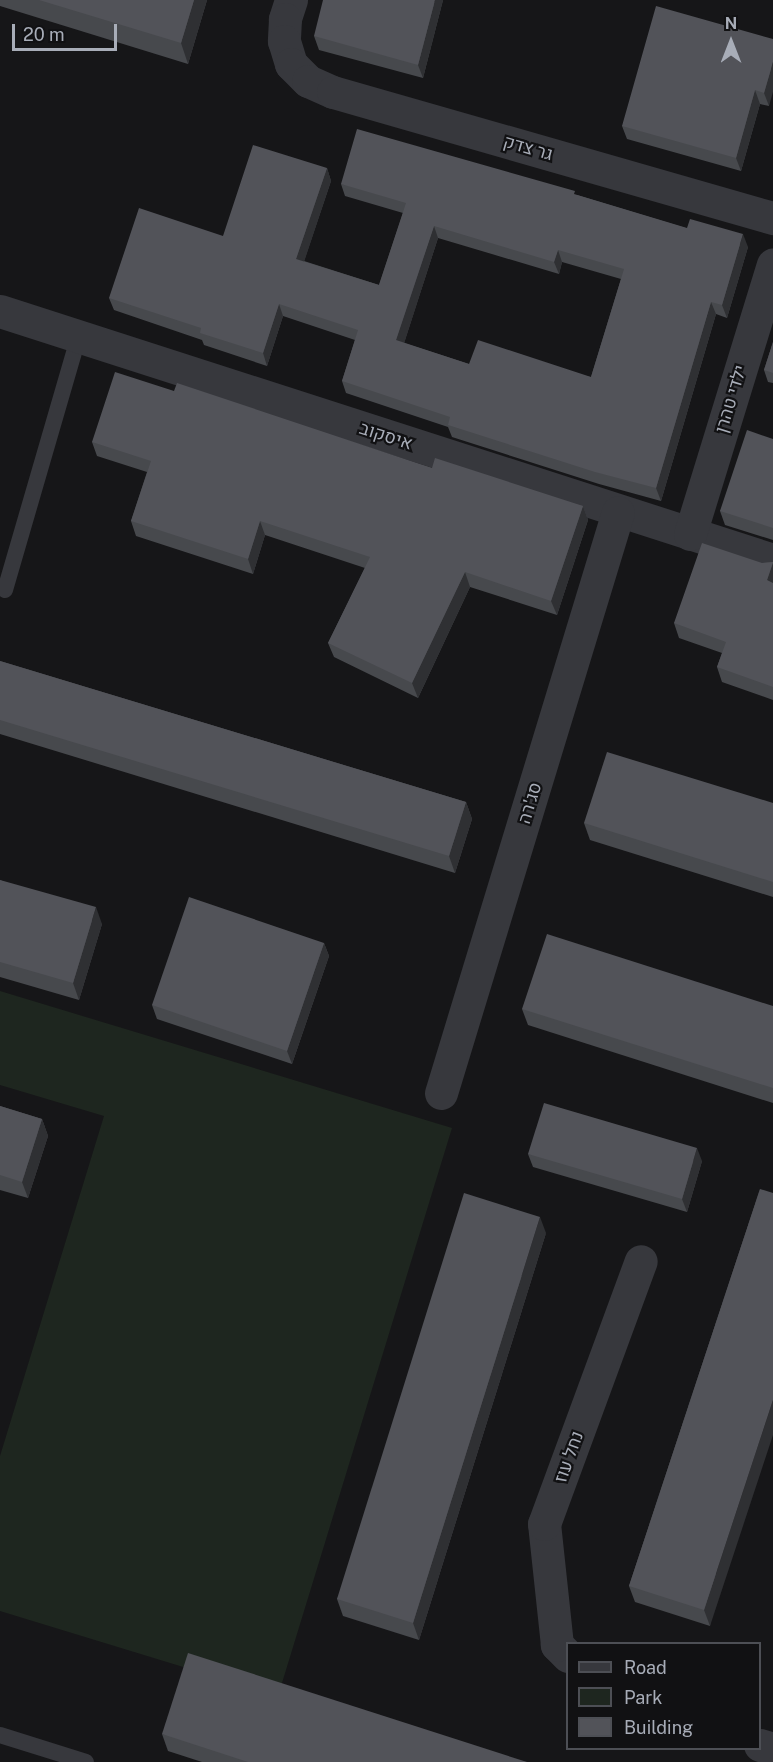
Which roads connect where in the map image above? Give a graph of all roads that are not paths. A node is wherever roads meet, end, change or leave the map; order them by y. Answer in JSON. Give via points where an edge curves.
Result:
{"nodes":[{"id":1,"x":291,"y":0,"type":"edge"},
{"id":2,"x":773,"y":218,"type":"edge"},
{"id":3,"x":773,"y":265,"type":"edge"},
{"id":4,"x":0,"y":310,"type":"edge"},
{"id":5,"x":79,"y":336,"type":"junction"},
{"id":6,"x":618,"y":512,"type":"junction"},
{"id":7,"x":690,"y":534,"type":"junction"},
{"id":8,"x":773,"y":560,"type":"edge"},
{"id":9,"x":4,"y":590,"type":"dead end"},
{"id":10,"x":441,"y":1094,"type":"dead end"},
{"id":11,"x":641,"y":1261,"type":"dead end"},
{"id":12,"x":566,"y":1655,"type":"edge"},
{"id":13,"x":0,"y":1735,"type":"edge"},
{"id":14,"x":86,"y":1762,"type":"edge"}],
"edges":[{"from":1,"to":2,"type":"street","name":"גר צדק","via":[[284,41],[291,64],[308,81],[333,92]]},
{"from":3,"to":7,"type":"street","name":"ילדי טהרן"},
{"from":4,"to":5,"type":"street","name":"איסקוב"},
{"from":5,"to":6,"type":"street","name":"איסקוב"},
{"from":5,"to":9,"type":"lane"},
{"from":6,"to":7,"type":"street","name":"איסקוב"},
{"from":6,"to":10,"type":"street","name":"סג'רה"},
{"from":7,"to":8,"type":"street","name":"איסקוב"},
{"from":11,"to":12,"type":"street","name":"נחל עוז","via":[[544,1524],[556,1645]]},
{"from":13,"to":14,"type":"lane"}]}
